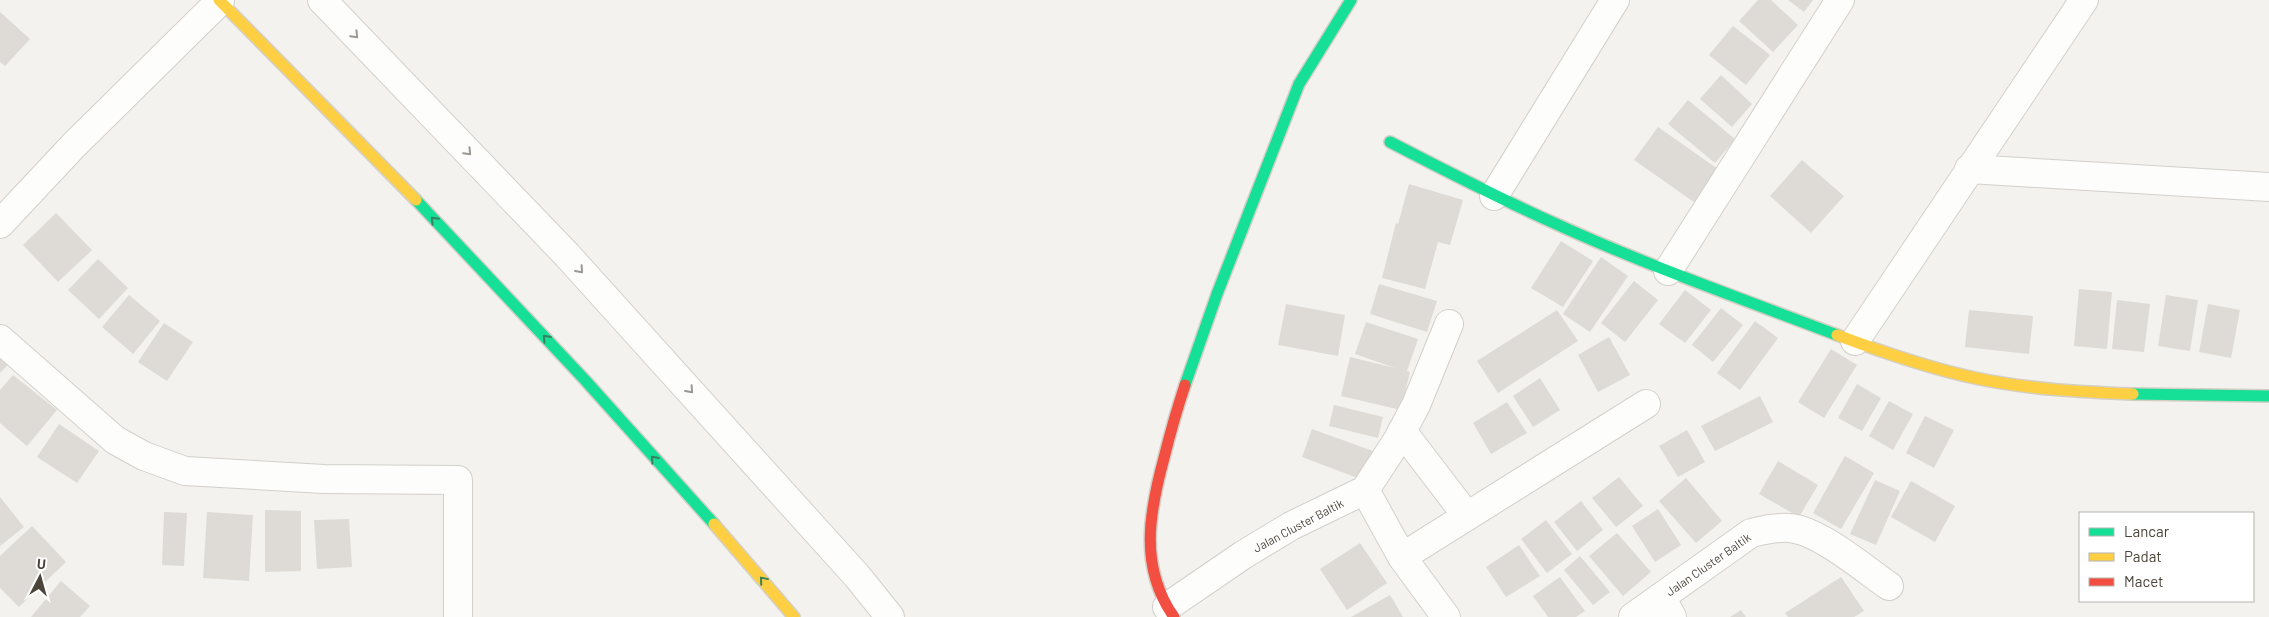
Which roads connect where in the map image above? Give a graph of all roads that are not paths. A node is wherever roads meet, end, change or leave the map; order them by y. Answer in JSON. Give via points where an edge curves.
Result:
{"nodes":[{"id":1,"x":219,"y":0,"type":"edge"},
{"id":2,"x":322,"y":0,"type":"edge"},
{"id":3,"x":1351,"y":0,"type":"edge"},
{"id":4,"x":1615,"y":0,"type":"edge"},
{"id":5,"x":1840,"y":0,"type":"edge"},
{"id":6,"x":2084,"y":0,"type":"edge"},
{"id":7,"x":1390,"y":142,"type":"dead end"},
{"id":8,"x":1969,"y":169,"type":"junction"},
{"id":9,"x":2269,"y":188,"type":"edge"},
{"id":10,"x":1494,"y":196,"type":"junction"},
{"id":11,"x":0,"y":224,"type":"edge"},
{"id":12,"x":1668,"y":271,"type":"junction"},
{"id":13,"x":1449,"y":324,"type":"dead end"},
{"id":14,"x":0,"y":340,"type":"edge"},
{"id":15,"x":1855,"y":341,"type":"junction"},
{"id":16,"x":2269,"y":396,"type":"edge"},
{"id":17,"x":1646,"y":404,"type":"dead end"},
{"id":18,"x":1402,"y":431,"type":"junction"},
{"id":19,"x":1365,"y":490,"type":"junction"},
{"id":20,"x":1467,"y":516,"type":"junction"},
{"id":21,"x":1402,"y":557,"type":"junction"},
{"id":22,"x":1889,"y":586,"type":"dead end"},
{"id":23,"x":1666,"y":607,"type":"edge"},
{"id":24,"x":1170,"y":612,"type":"edge"},
{"id":25,"x":458,"y":617,"type":"edge"},
{"id":26,"x":794,"y":617,"type":"edge"},
{"id":27,"x":890,"y":617,"type":"edge"},
{"id":28,"x":1446,"y":617,"type":"edge"},
{"id":29,"x":1633,"y":617,"type":"edge"}],
"edges":[{"from":1,"to":11,"type":"street"},
{"from":26,"to":1,"type":"street","one_way":true,"via":[[533,323]]},
{"from":2,"to":27,"type":"street","one_way":true,"via":[[567,254],[851,568]]},
{"from":3,"to":24,"type":"street","via":[[1296,92],[1217,294],[1176,411],[1152,503],[1148,540],[1154,572]]},
{"from":4,"to":10,"type":"street"},
{"from":5,"to":12,"type":"street"},
{"from":6,"to":8,"type":"street"},
{"from":7,"to":10,"type":"street"},
{"from":8,"to":9,"type":"street"},
{"from":8,"to":15,"type":"street"},
{"from":10,"to":12,"type":"street"},
{"from":12,"to":15,"type":"street"},
{"from":13,"to":18,"type":"street"},
{"from":14,"to":25,"type":"street","via":[[115,440],[144,456],[185,471],[324,480],[458,480]]},
{"from":15,"to":16,"type":"street","via":[[1917,363],[2003,383],[2080,392],[2175,397]]},
{"from":17,"to":20,"type":"street"},
{"from":18,"to":19,"type":"street"},
{"from":18,"to":20,"type":"street"},
{"from":19,"to":21,"type":"street"},
{"from":19,"to":24,"type":"street","name":"Jalan Cluster Baltik","via":[[1291,526],[1224,568]]},
{"from":20,"to":21,"type":"street"},
{"from":21,"to":28,"type":"street"},
{"from":22,"to":23,"type":"street","name":"Jalan Cluster Baltik","via":[[1821,539],[1791,528],[1770,528],[1751,533]]},
{"from":23,"to":29,"type":"street","name":"Jalan Cluster Baltik"}]}
